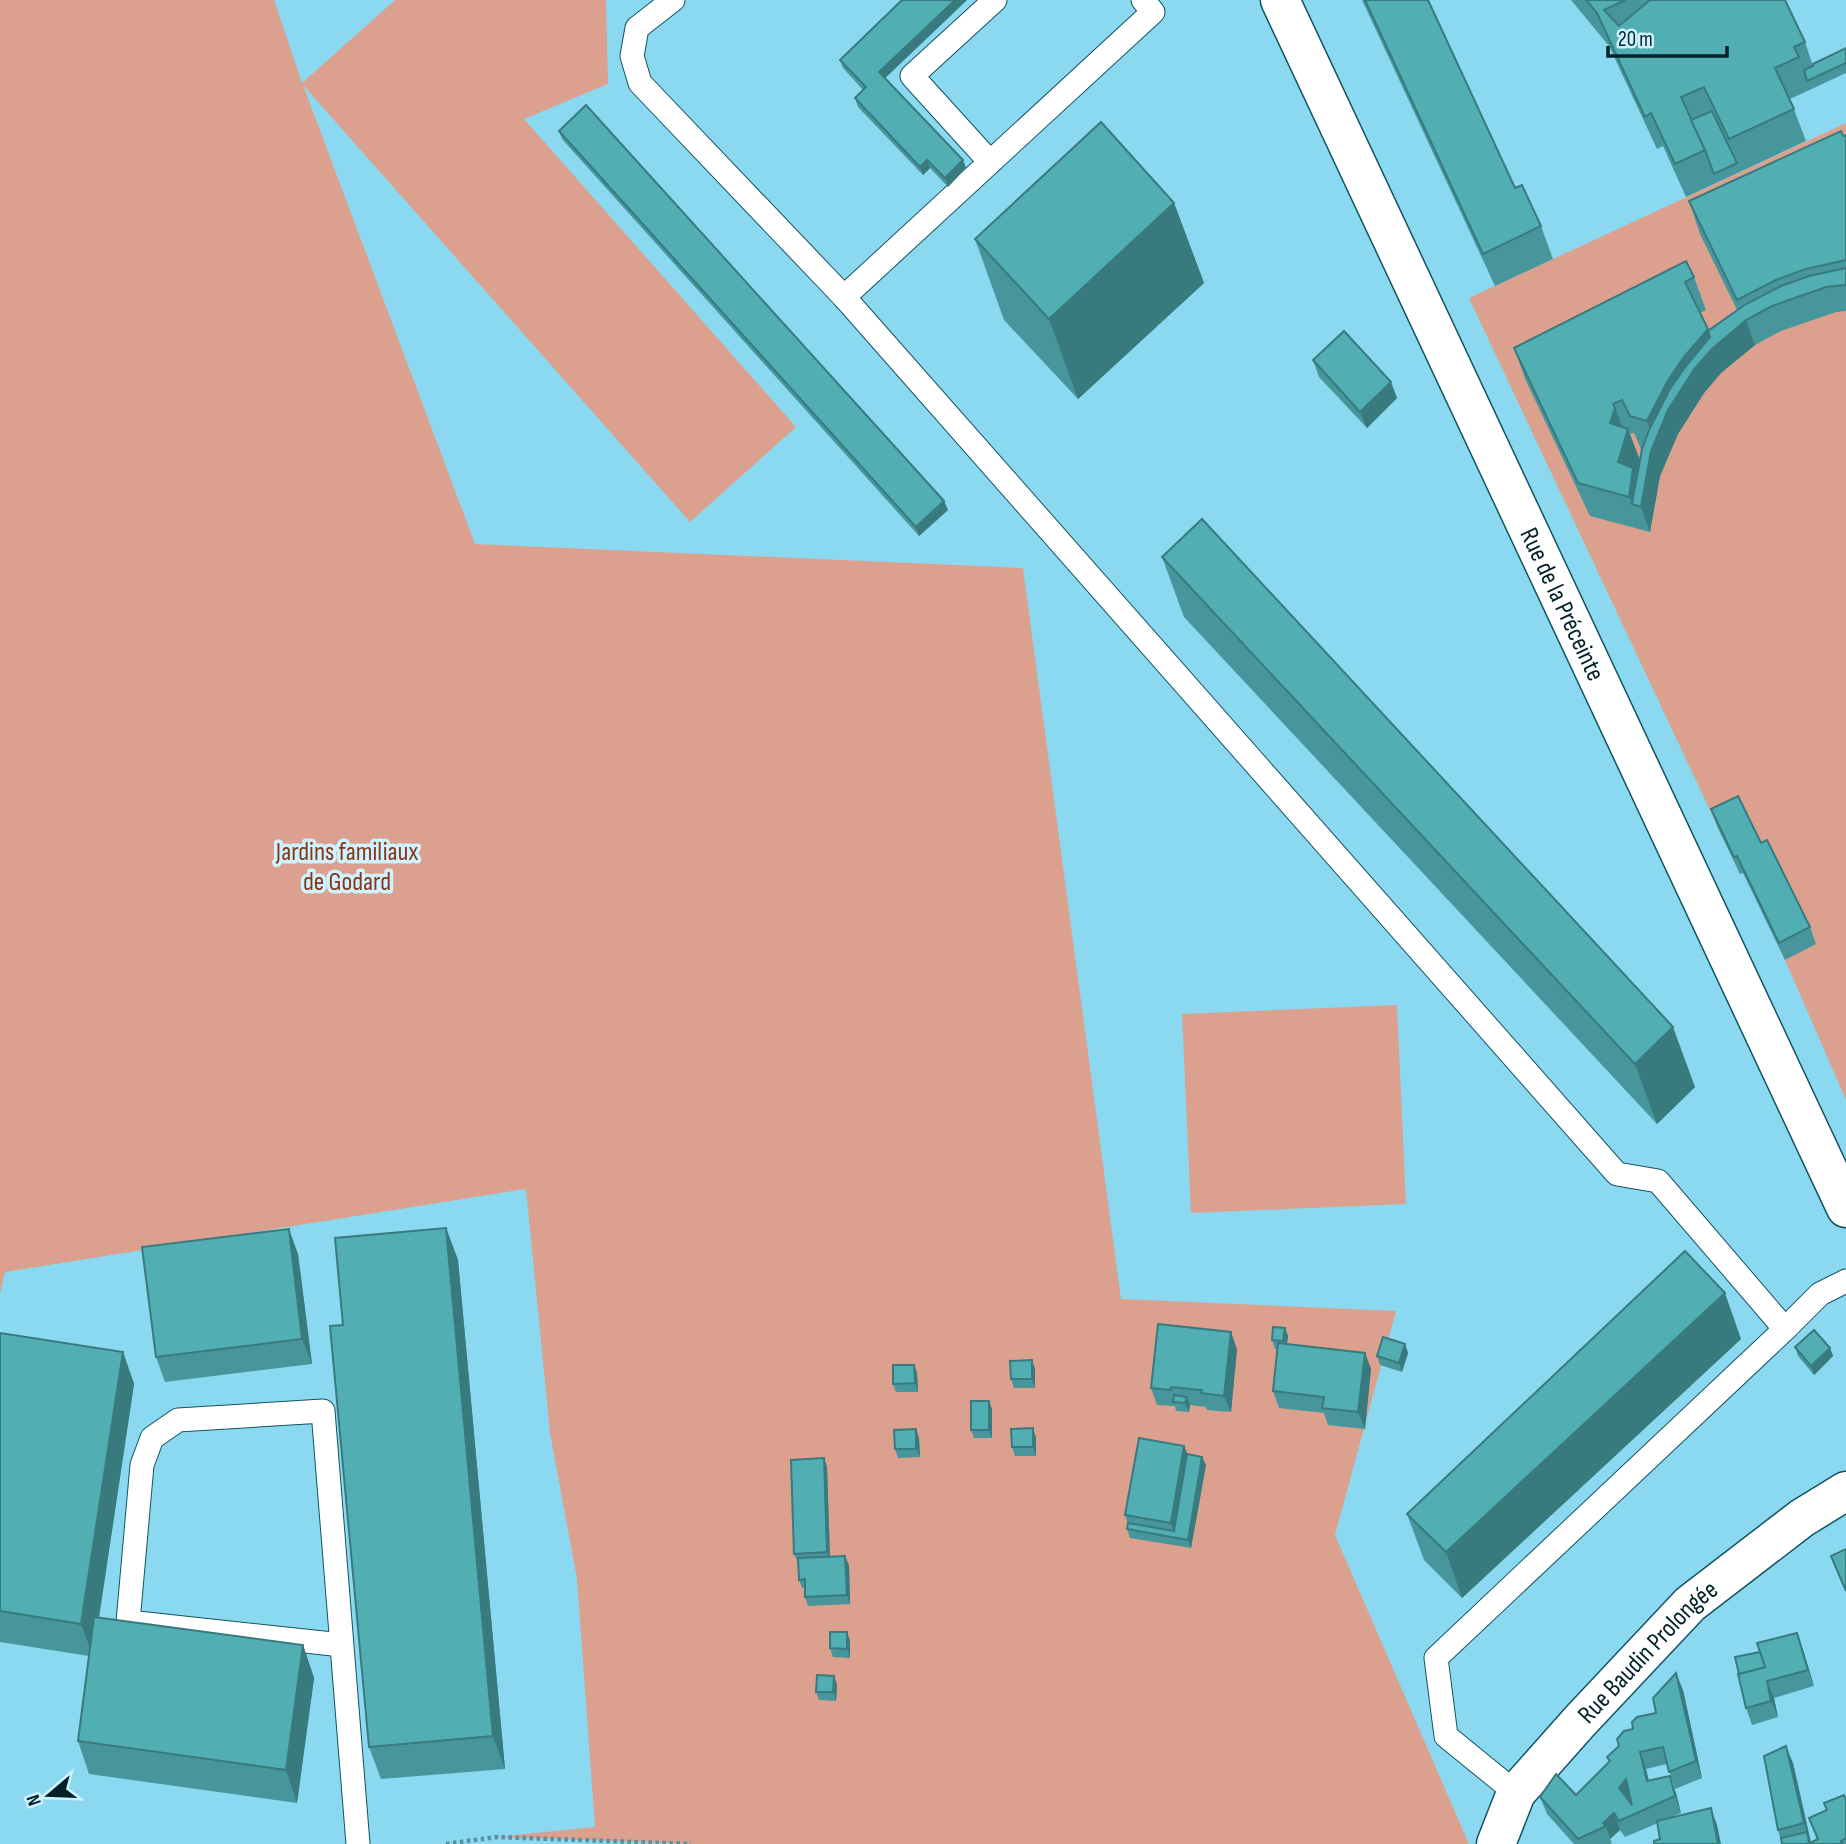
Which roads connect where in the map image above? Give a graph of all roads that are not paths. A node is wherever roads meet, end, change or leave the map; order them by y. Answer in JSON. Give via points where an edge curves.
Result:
{"nodes":[{"id":1,"x":673,"y":0,"type":"edge"},
{"id":2,"x":995,"y":0,"type":"edge"},
{"id":3,"x":1143,"y":0,"type":"edge"},
{"id":4,"x":1280,"y":0,"type":"edge"},
{"id":5,"x":990,"y":162,"type":"junction"},
{"id":6,"x":845,"y":297,"type":"junction"},
{"id":7,"x":1846,"y":1208,"type":"edge"},
{"id":8,"x":1846,"y":1282,"type":"edge"},
{"id":9,"x":1785,"y":1329,"type":"junction"},
{"id":10,"x":1844,"y":1493,"type":"edge"},
{"id":11,"x":342,"y":1645,"type":"junction"},
{"id":12,"x":1516,"y":1793,"type":"junction"},
{"id":13,"x":358,"y":1844,"type":"edge"},
{"id":14,"x":1496,"y":1844,"type":"edge"}],
"edges":[{"from":1,"to":6,"type":"lane","via":[[637,28],[632,55],[640,83]]},
{"from":2,"to":5,"type":"lane","via":[[912,76]]},
{"from":3,"to":5,"type":"lane","via":[[1153,12]]},
{"from":4,"to":7,"type":"street","name":"Rue de la Préceinte"},
{"from":5,"to":6,"type":"lane"},
{"from":6,"to":9,"type":"lane","via":[[1617,1174],[1658,1181]]},
{"from":8,"to":9,"type":"lane","via":[[1820,1294]]},
{"from":9,"to":12,"type":"lane","via":[[1436,1658],[1446,1735]]},
{"from":10,"to":12,"type":"street","name":"Rue Baudin Prolongée","via":[[1802,1518],[1690,1604]]},
{"from":11,"to":11,"type":"lane","via":[[323,1411],[178,1420],[152,1438],[142,1465],[128,1622]]},
{"from":11,"to":13,"type":"lane"},
{"from":12,"to":14,"type":"street","name":"Rue Baudin Prolongée"}]}
